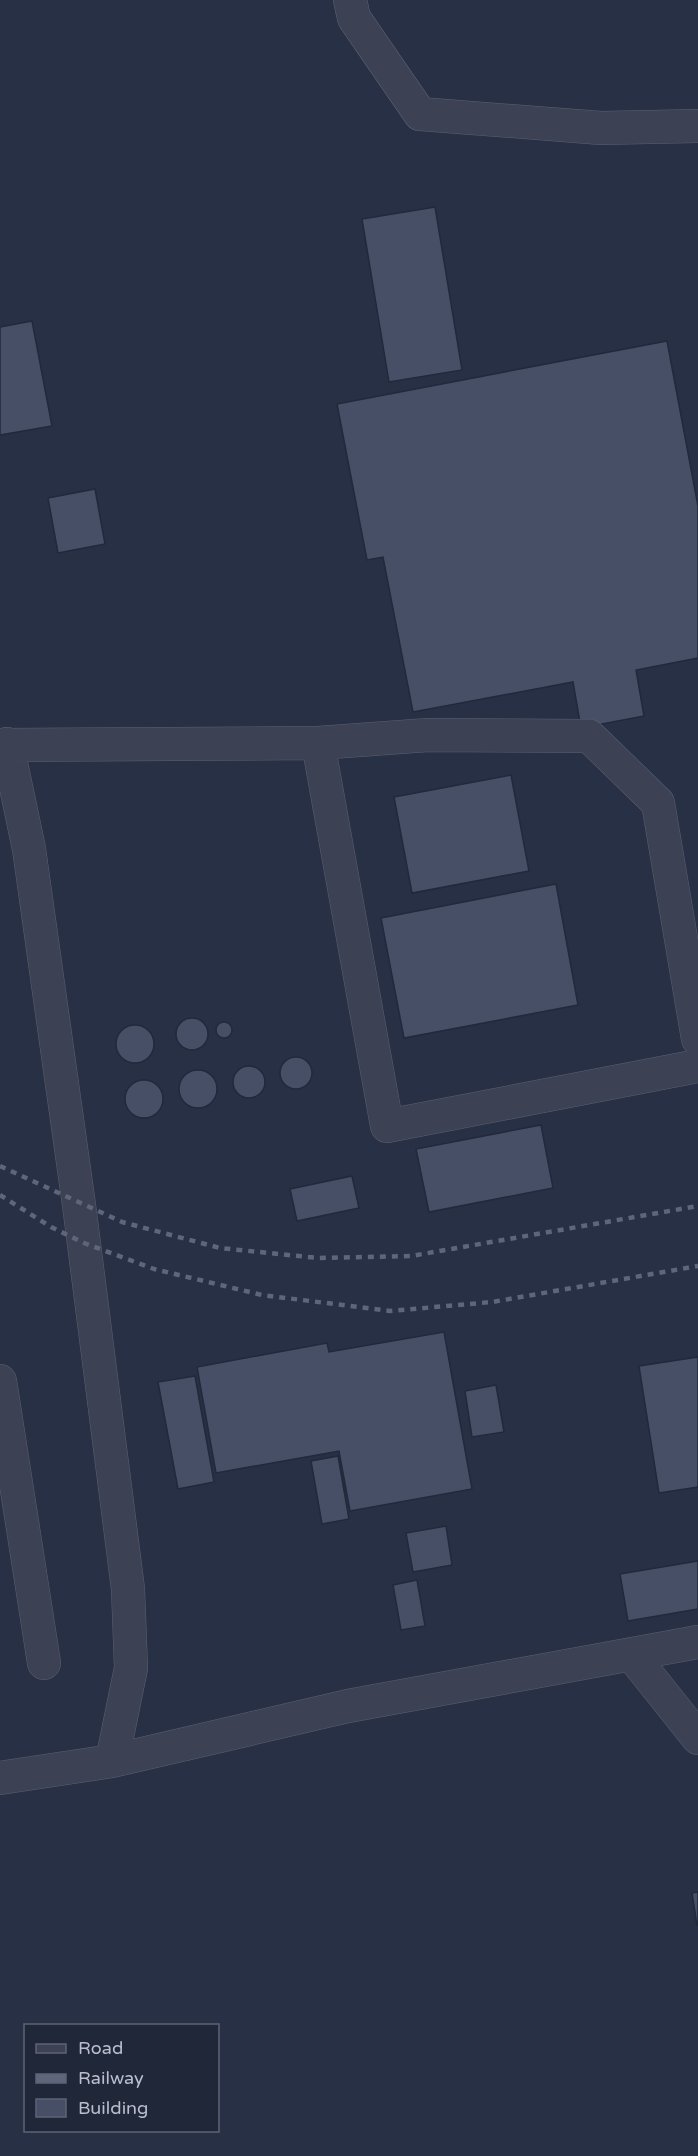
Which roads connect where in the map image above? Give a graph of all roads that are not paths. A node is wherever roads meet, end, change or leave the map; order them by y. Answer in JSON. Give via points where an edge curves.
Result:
{"nodes":[{"id":1,"x":350,"y":0,"type":"edge"},
{"id":2,"x":698,"y":126,"type":"edge"},
{"id":3,"x":318,"y":743,"type":"junction"},
{"id":4,"x":4,"y":744,"type":"edge"},
{"id":5,"x":698,"y":1039,"type":"edge"},
{"id":6,"x":698,"y":1066,"type":"edge"},
{"id":7,"x":0,"y":1381,"type":"edge"},
{"id":8,"x":698,"y":1642,"type":"edge"},
{"id":9,"x":631,"y":1654,"type":"junction"},
{"id":10,"x":44,"y":1663,"type":"dead end"},
{"id":11,"x":698,"y":1738,"type":"edge"},
{"id":12,"x":112,"y":1761,"type":"junction"},
{"id":13,"x":0,"y":1778,"type":"edge"}],
"edges":[{"from":1,"to":2,"type":"lane","via":[[354,18],[420,114],[601,128]]},
{"from":3,"to":4,"type":"lane"},
{"from":3,"to":5,"type":"lane","via":[[428,735],[589,736],[658,803]]},
{"from":3,"to":6,"type":"lane","via":[[387,1126]]},
{"from":4,"to":12,"type":"lane","via":[[32,873],[128,1589],[131,1668]]},
{"from":7,"to":10,"type":"lane"},
{"from":8,"to":9,"type":"lane"},
{"from":9,"to":11,"type":"lane"},
{"from":9,"to":12,"type":"lane","via":[[348,1706]]},
{"from":12,"to":13,"type":"lane"}]}
